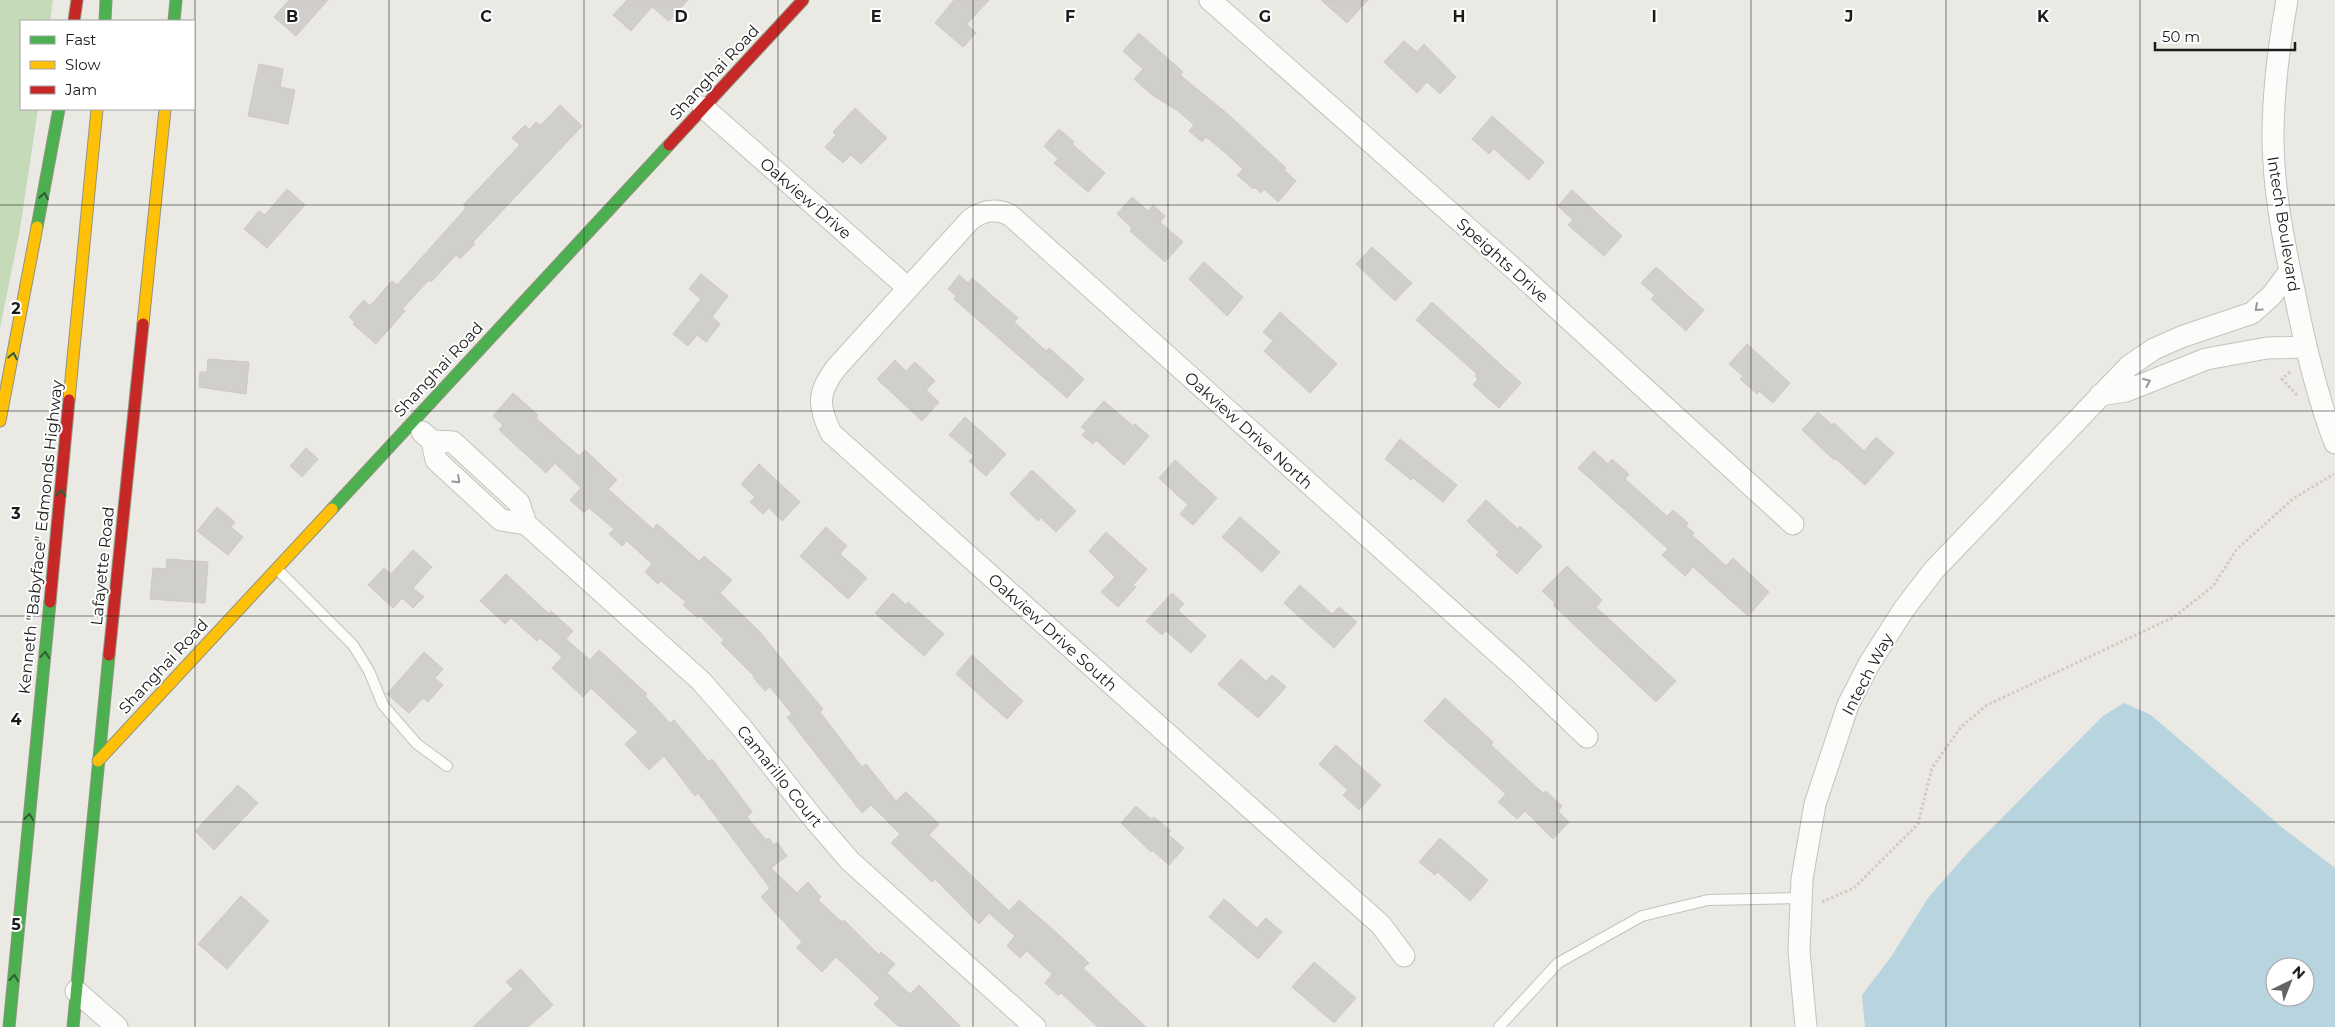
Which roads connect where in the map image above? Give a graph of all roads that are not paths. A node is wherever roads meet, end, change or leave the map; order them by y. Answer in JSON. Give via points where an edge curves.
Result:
{"nodes":[{"id":1,"x":77,"y":0,"type":"edge"},
{"id":2,"x":106,"y":0,"type":"edge"},
{"id":3,"x":176,"y":0,"type":"edge"},
{"id":4,"x":803,"y":0,"type":"edge"},
{"id":5,"x":1210,"y":0,"type":"edge"},
{"id":6,"x":2287,"y":0,"type":"edge"},
{"id":7,"x":74,"y":20,"type":"edge"},
{"id":8,"x":105,"y":20,"type":"edge"},
{"id":9,"x":174,"y":20,"type":"edge"},
{"id":10,"x":703,"y":108,"type":"junction"},
{"id":11,"x":59,"y":110,"type":"edge"},
{"id":12,"x":97,"y":110,"type":"edge"},
{"id":13,"x":165,"y":110,"type":"edge"},
{"id":14,"x":2290,"y":271,"type":"junction"},
{"id":15,"x":908,"y":288,"type":"junction"},
{"id":16,"x":2306,"y":347,"type":"junction"},
{"id":17,"x":2100,"y":395,"type":"junction"},
{"id":18,"x":0,"y":420,"type":"edge"},
{"id":19,"x":411,"y":422,"type":"junction"},
{"id":20,"x":2335,"y":443,"type":"edge"},
{"id":21,"x":1793,"y":524,"type":"dead end"},
{"id":22,"x":276,"y":568,"type":"junction"},
{"id":23,"x":1587,"y":736,"type":"dead end"},
{"id":24,"x":98,"y":761,"type":"junction"},
{"id":25,"x":447,"y":766,"type":"dead end"},
{"id":26,"x":1801,"y":898,"type":"junction"},
{"id":27,"x":1404,"y":956,"type":"dead end"},
{"id":28,"x":76,"y":991,"type":"junction"},
{"id":29,"x":9,"y":1027,"type":"edge"},
{"id":30,"x":73,"y":1027,"type":"edge"},
{"id":31,"x":117,"y":1027,"type":"edge"},
{"id":32,"x":1035,"y":1027,"type":"edge"},
{"id":33,"x":1499,"y":1027,"type":"edge"},
{"id":34,"x":1806,"y":1027,"type":"edge"}],
"edges":[{"from":1,"to":7,"type":"main road"},
{"from":2,"to":8,"type":"main road"},
{"from":3,"to":9,"type":"main road"},
{"from":4,"to":10,"type":"main road","name":"Shanghai Road"},
{"from":5,"to":21,"type":"street","name":"Speights Drive","via":[[1514,269]]},
{"from":6,"to":14,"type":"street","name":"Intech Boulevard","via":[[2277,68],[2273,135],[2278,204]]},
{"from":10,"to":15,"type":"street","name":"Oakview Drive"},
{"from":10,"to":19,"type":"main road","name":"Shanghai Road"},
{"from":18,"to":11,"type":"main road","one_way":true},
{"from":29,"to":12,"type":"main road","name":"Kenneth \"Babyface\" Edmonds Highway","one_way":true},
{"from":13,"to":24,"type":"main road","name":"Lafayette Road"},
{"from":14,"to":16,"type":"street","name":"Intech Boulevard"},
{"from":14,"to":17,"type":"street","name":"Intech Way","one_way":true,"via":[[2272,295],[2252,313],[2154,349],[2129,366]]},
{"from":15,"to":23,"type":"street","name":"Oakview Drive North","via":[[970,220],[985,211],[1010,215]]},
{"from":15,"to":27,"type":"street","name":"Oakview Drive South","via":[[827,381],[821,397],[826,426],[1380,925]]},
{"from":17,"to":16,"type":"street","one_way":true,"via":[[2126,391],[2206,359],[2267,348]]},
{"from":16,"to":20,"type":"street","name":"Intech Boulevard"},
{"from":17,"to":26,"type":"street","name":"Intech Way","via":[[1934,570],[1869,664],[1848,705],[1815,804]]},
{"from":19,"to":22,"type":"main road","name":"Shanghai Road"},
{"from":19,"to":32,"type":"street","name":"Camarillo Court","via":[[432,441],[436,460],[501,520],[526,524],[701,682],[850,861]]},
{"from":22,"to":24,"type":"main road","name":"Shanghai Road"},
{"from":22,"to":25,"type":"lane","via":[[353,645],[369,671],[383,705],[417,744]]},
{"from":24,"to":28,"type":"main road","name":"Lafayette Road"},
{"from":26,"to":33,"type":"lane","via":[[1708,900],[1642,916],[1558,962]]},
{"from":26,"to":34,"type":"street","name":"Intech Way","via":[[1799,951]]},
{"from":28,"to":30,"type":"main road","name":"Lafayette Road"},
{"from":28,"to":31,"type":"street"}]}
